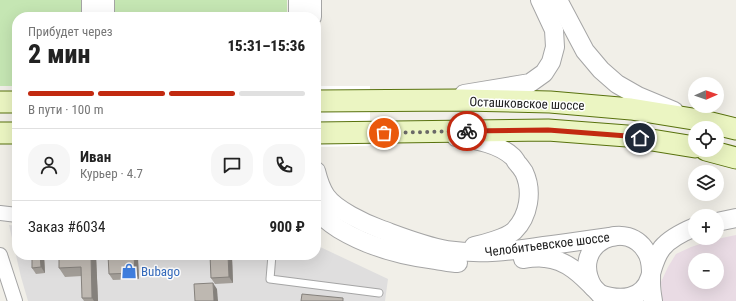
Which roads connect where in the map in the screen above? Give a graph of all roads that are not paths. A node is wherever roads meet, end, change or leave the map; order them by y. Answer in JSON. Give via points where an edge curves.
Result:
{"nodes":[{"id":1,"x":91,"y":0,"type":"edge"},
{"id":2,"x":105,"y":0,"type":"edge"},
{"id":3,"x":298,"y":0,"type":"edge"},
{"id":4,"x":312,"y":0,"type":"edge"},
{"id":5,"x":540,"y":0,"type":"edge"},
{"id":6,"x":558,"y":0,"type":"edge"},
{"id":7,"x":91,"y":12,"type":"edge"},
{"id":8,"x":105,"y":12,"type":"edge"},
{"id":9,"x":298,"y":12,"type":"edge"},
{"id":10,"x":312,"y":12,"type":"edge"},
{"id":11,"x":12,"y":97,"type":"edge"},
{"id":12,"x":0,"y":98,"type":"edge"},
{"id":13,"x":416,"y":100,"type":"junction"},
{"id":14,"x":321,"y":101,"type":"edge"},
{"id":15,"x":0,"y":102,"type":"edge"},
{"id":16,"x":12,"y":102,"type":"edge"},
{"id":17,"x":699,"y":120,"type":"junction"},
{"id":18,"x":736,"y":129,"type":"edge"},
{"id":19,"x":411,"y":132,"type":"junction"},
{"id":20,"x":0,"y":133,"type":"edge"},
{"id":21,"x":12,"y":133,"type":"edge"},
{"id":22,"x":321,"y":133,"type":"edge"},
{"id":23,"x":688,"y":146,"type":"edge"},
{"id":24,"x":724,"y":155,"type":"edge"},
{"id":25,"x":736,"y":158,"type":"edge"},
{"id":26,"x":321,"y":186,"type":"edge"},
{"id":27,"x":0,"y":213,"type":"edge"},
{"id":28,"x":12,"y":214,"type":"edge"},
{"id":29,"x":321,"y":214,"type":"edge"},
{"id":30,"x":736,"y":218,"type":"edge"},
{"id":31,"x":724,"y":221,"type":"edge"},
{"id":32,"x":688,"y":230,"type":"edge"},
{"id":33,"x":616,"y":236,"type":"junction"},
{"id":34,"x":415,"y":242,"type":"junction"},
{"id":35,"x":0,"y":255,"type":"edge"},
{"id":36,"x":272,"y":260,"type":"edge"},
{"id":37,"x":651,"y":270,"type":"junction"},
{"id":38,"x":378,"y":293,"type":"dead end"},
{"id":39,"x":600,"y":294,"type":"edge"},
{"id":40,"x":15,"y":301,"type":"edge"},
{"id":41,"x":653,"y":301,"type":"edge"}],
"edges":[{"from":1,"to":7,"type":"street"},
{"from":2,"to":8,"type":"street"},
{"from":3,"to":9,"type":"street"},
{"from":4,"to":10,"type":"street"},
{"from":5,"to":13,"type":"street","via":[[554,30],[555,48],[544,73],[530,82],[461,95]]},
{"from":6,"to":17,"type":"street","via":[[585,51],[617,84],[638,96]]},
{"from":11,"to":12,"type":"street"},
{"from":13,"to":14,"type":"main road","name":"Осташковское шоссе"},
{"from":13,"to":17,"type":"main road","name":"Осташковское шоссе","via":[[550,102],[631,108]]},
{"from":15,"to":16,"type":"main road"},
{"from":17,"to":18,"type":"main road","name":"Осташковское шоссе"},
{"from":19,"to":22,"type":"main road","name":"Осташковское шоссе"},
{"from":19,"to":23,"type":"main road","name":"Осташковское шоссе","via":[[548,130],[627,136]]},
{"from":19,"to":34,"type":"street","via":[[475,140],[501,149],[513,157],[524,172],[528,187],[528,206],[522,221],[513,232],[480,245],[463,248]]},
{"from":20,"to":21,"type":"main road"},
{"from":24,"to":25,"type":"main road"},
{"from":26,"to":34,"type":"street","name":"Челобитьевское шоссе","via":[[326,197],[351,216]]},
{"from":27,"to":28,"type":"street"},
{"from":29,"to":39,"type":"street","name":"Челобитьевское шоссе","via":[[347,234],[398,254],[455,263],[546,258],[562,262],[579,273]]},
{"from":30,"to":31,"type":"street"},
{"from":32,"to":37,"type":"street","via":[[671,239],[662,248]]},
{"from":33,"to":34,"type":"street","name":"Челобитьевское шоссе","via":[[490,252],[446,250]]},
{"from":33,"to":37,"type":"street","name":"Челобитьевское шоссе","via":[[628,237],[639,242],[649,256]]},
{"from":33,"to":39,"type":"street","name":"Челобитьевское шоссе","via":[[600,242],[590,253],[587,262],[589,279]]},
{"from":35,"to":40,"type":"street"},
{"from":36,"to":38,"type":"lane","via":[[270,279]]},
{"from":37,"to":39,"type":"street","name":"Челобитьевское шоссе","via":[[645,287],[631,298],[616,300]]},
{"from":37,"to":41,"type":"street","name":"Челобитьевское шоссе"}]}
